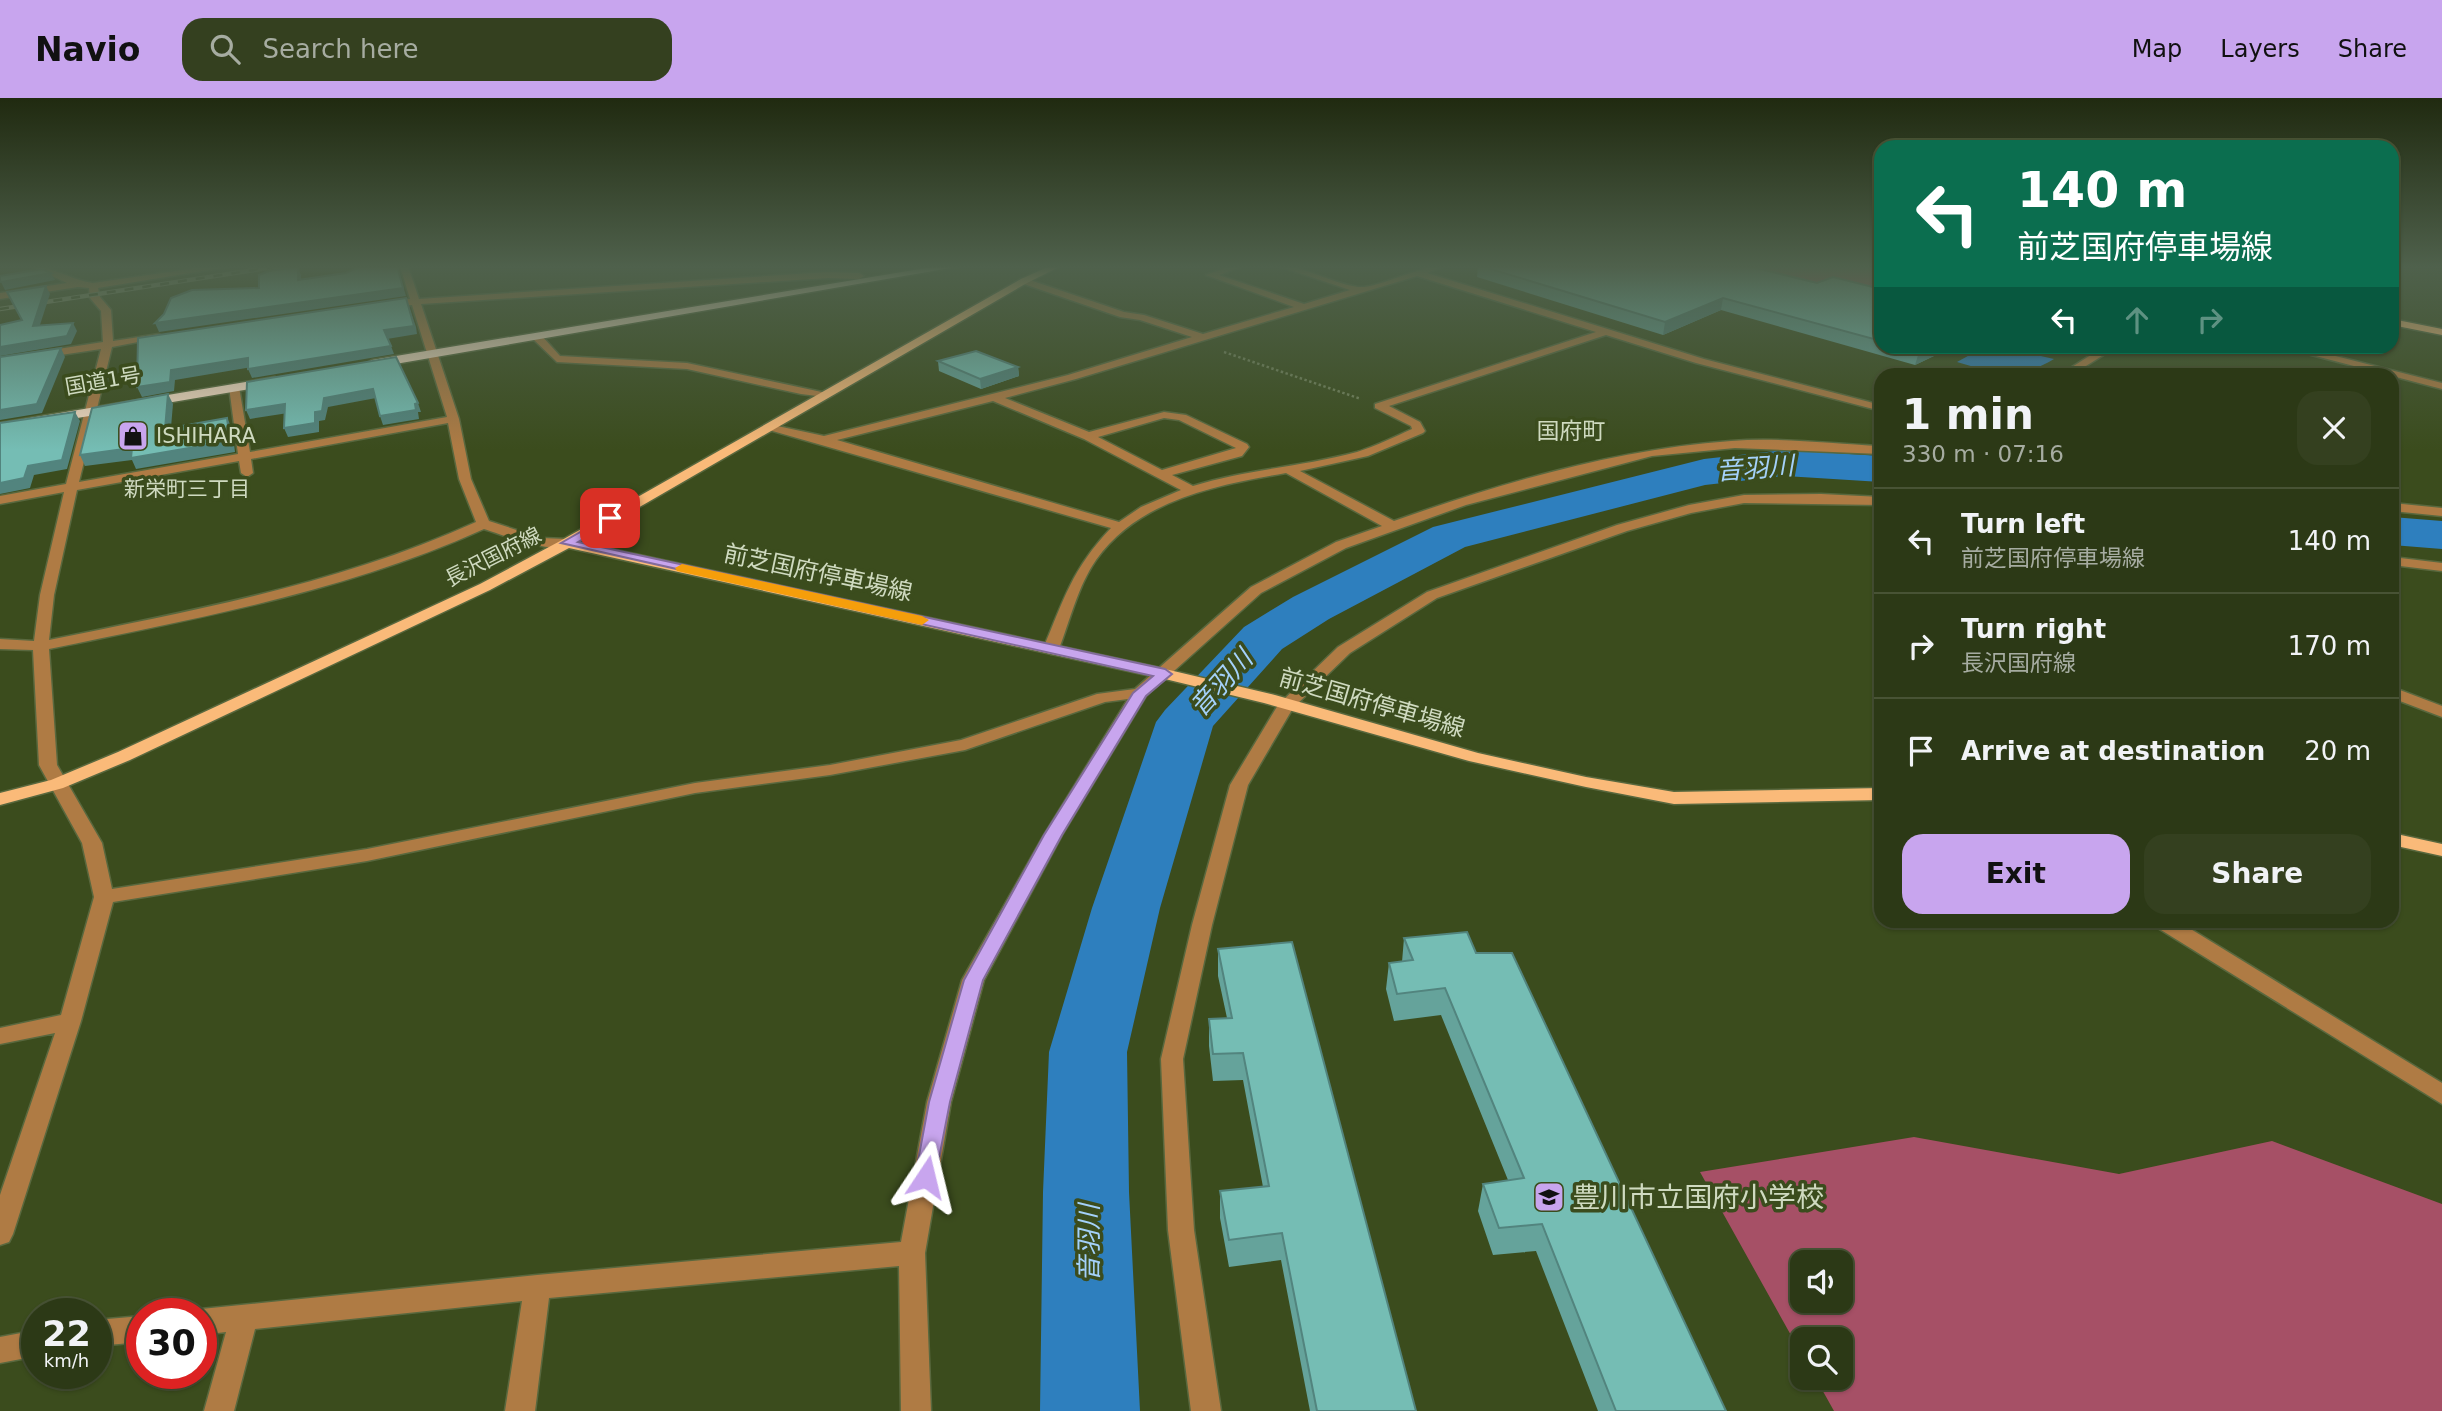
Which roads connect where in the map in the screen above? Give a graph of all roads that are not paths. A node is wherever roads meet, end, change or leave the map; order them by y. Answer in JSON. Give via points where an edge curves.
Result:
{"nodes":[{"id":1,"x":106,"y":327,"type":"edge"},
{"id":2,"x":423,"y":327,"type":"edge"},
{"id":3,"x":566,"y":327,"type":"edge"},
{"id":4,"x":595,"y":327,"type":"edge"},
{"id":5,"x":943,"y":327,"type":"edge"},
{"id":6,"x":1173,"y":327,"type":"edge"},
{"id":7,"x":1235,"y":327,"type":"edge"},
{"id":8,"x":1596,"y":327,"type":"edge"},
{"id":9,"x":2418,"y":327,"type":"edge"},
{"id":10,"x":1608,"y":331,"type":"junction"},
{"id":11,"x":2442,"y":332,"type":"edge"},
{"id":12,"x":176,"y":335,"type":"edge"},
{"id":13,"x":537,"y":337,"type":"junction"},
{"id":14,"x":1202,"y":337,"type":"junction"},
{"id":15,"x":107,"y":345,"type":"junction"},
{"id":16,"x":431,"y":351,"type":"junction"},
{"id":17,"x":2100,"y":354,"type":"edge"},
{"id":18,"x":2314,"y":354,"type":"edge"},
{"id":19,"x":0,"y":361,"type":"edge"},
{"id":20,"x":361,"y":362,"type":"edge"},
{"id":21,"x":2076,"y":368,"type":"edge"},
{"id":22,"x":2370,"y":368,"type":"edge"},
{"id":23,"x":2399,"y":375,"type":"edge"},
{"id":24,"x":2442,"y":386,"type":"edge"},
{"id":25,"x":234,"y":387,"type":"junction"},
{"id":26,"x":825,"y":394,"type":"junction"},
{"id":27,"x":996,"y":398,"type":"junction"},
{"id":28,"x":1874,"y":406,"type":"edge"},
{"id":29,"x":89,"y":407,"type":"junction"},
{"id":30,"x":0,"y":418,"type":"edge"},
{"id":31,"x":453,"y":419,"type":"junction"},
{"id":32,"x":0,"y":426,"type":"edge"},
{"id":33,"x":768,"y":428,"type":"junction"},
{"id":34,"x":1088,"y":436,"type":"junction"},
{"id":35,"x":824,"y":440,"type":"junction"},
{"id":36,"x":1874,"y":450,"type":"edge"},
{"id":37,"x":244,"y":456,"type":"junction"},
{"id":38,"x":1286,"y":468,"type":"junction"},
{"id":39,"x":247,"y":473,"type":"dead end"},
{"id":40,"x":1159,"y":475,"type":"junction"},
{"id":41,"x":74,"y":486,"type":"junction"},
{"id":42,"x":1192,"y":491,"type":"junction"},
{"id":43,"x":0,"y":500,"type":"edge"},
{"id":44,"x":1874,"y":501,"type":"edge"},
{"id":45,"x":2399,"y":508,"type":"edge"},
{"id":46,"x":2442,"y":512,"type":"edge"},
{"id":47,"x":483,"y":524,"type":"junction"},
{"id":48,"x":1118,"y":526,"type":"junction"},
{"id":49,"x":1393,"y":526,"type":"junction"},
{"id":50,"x":567,"y":543,"type":"junction"},
{"id":51,"x":2399,"y":562,"type":"edge"},
{"id":52,"x":2442,"y":567,"type":"edge"},
{"id":53,"x":0,"y":644,"type":"edge"},
{"id":54,"x":41,"y":646,"type":"junction"},
{"id":55,"x":1051,"y":649,"type":"junction"},
{"id":56,"x":1165,"y":674,"type":"junction"},
{"id":57,"x":1140,"y":693,"type":"junction"},
{"id":58,"x":2399,"y":695,"type":"edge"},
{"id":59,"x":1278,"y":702,"type":"junction"},
{"id":60,"x":2442,"y":712,"type":"edge"},
{"id":61,"x":57,"y":783,"type":"junction"},
{"id":62,"x":1874,"y":794,"type":"edge"},
{"id":63,"x":0,"y":799,"type":"edge"},
{"id":64,"x":2399,"y":841,"type":"edge"},
{"id":65,"x":2442,"y":850,"type":"edge"},
{"id":66,"x":104,"y":897,"type":"junction"},
{"id":67,"x":2173,"y":928,"type":"edge"},
{"id":68,"x":71,"y":1021,"type":"junction"},
{"id":69,"x":0,"y":1036,"type":"edge"},
{"id":70,"x":2442,"y":1095,"type":"edge"},
{"id":71,"x":0,"y":1234,"type":"edge"},
{"id":72,"x":912,"y":1253,"type":"junction"},
{"id":73,"x":537,"y":1287,"type":"junction"},
{"id":74,"x":244,"y":1318,"type":"junction"},
{"id":75,"x":217,"y":1321,"type":"edge"},
{"id":76,"x":21,"y":1346,"type":"edge"},
{"id":77,"x":0,"y":1350,"type":"edge"},
{"id":78,"x":219,"y":1411,"type":"edge"},
{"id":79,"x":520,"y":1411,"type":"edge"},
{"id":80,"x":916,"y":1411,"type":"edge"},
{"id":81,"x":1206,"y":1411,"type":"edge"}],
"edges":[{"from":1,"to":15,"type":"street"},
{"from":2,"to":16,"type":"street"},
{"from":3,"to":16,"type":"highway"},
{"from":4,"to":13,"type":"highway"},
{"from":5,"to":26,"type":"main road","name":"長沢国府線"},
{"from":6,"to":14,"type":"street"},
{"from":7,"to":14,"type":"street"},
{"from":8,"to":10,"type":"street"},
{"from":9,"to":11,"type":"main road"},
{"from":10,"to":28,"type":"street","via":[[1700,361]]},
{"from":10,"to":38,"type":"street","via":[[1378,405],[1416,424],[1419,431],[1356,456]]},
{"from":12,"to":15,"type":"street"},
{"from":13,"to":16,"type":"highway"},
{"from":13,"to":26,"type":"street","via":[[557,359],[687,366]]},
{"from":14,"to":27,"type":"street"},
{"from":15,"to":19,"type":"street"},
{"from":15,"to":29,"type":"street"},
{"from":16,"to":20,"type":"highway"},
{"from":16,"to":31,"type":"street"},
{"from":17,"to":21,"type":"street"},
{"from":18,"to":22,"type":"street"},
{"from":23,"to":24,"type":"street"},
{"from":25,"to":29,"type":"highway","name":"国道1号"},
{"from":25,"to":29,"type":"highway","name":"国道1号","via":[[288,374]]},
{"from":25,"to":37,"type":"street"},
{"from":26,"to":33,"type":"main road","name":"長沢国府線"},
{"from":27,"to":34,"type":"street"},
{"from":27,"to":35,"type":"street"},
{"from":29,"to":30,"type":"highway","name":"国道1号"},
{"from":29,"to":32,"type":"highway","name":"国道1号"},
{"from":29,"to":41,"type":"street"},
{"from":31,"to":37,"type":"street"},
{"from":31,"to":47,"type":"street","via":[[465,479]]},
{"from":33,"to":35,"type":"street"},
{"from":33,"to":50,"type":"main road","name":"長沢国府線"},
{"from":34,"to":40,"type":"street"},
{"from":34,"to":40,"type":"street","via":[[1164,415],[1182,417],[1242,447],[1238,453]]},
{"from":35,"to":48,"type":"street"},
{"from":36,"to":49,"type":"street","via":[[1735,444],[1652,452],[1473,498]]},
{"from":37,"to":39,"type":"street"},
{"from":37,"to":41,"type":"street"},
{"from":38,"to":42,"type":"street"},
{"from":38,"to":49,"type":"street"},
{"from":40,"to":42,"type":"street"},
{"from":41,"to":43,"type":"street"},
{"from":41,"to":54,"type":"street","via":[[47,595]]},
{"from":42,"to":48,"type":"street","via":[[1155,503]]},
{"from":44,"to":59,"type":"street","via":[[1744,499],[1622,528],[1432,596],[1343,650]]},
{"from":45,"to":46,"type":"street"},
{"from":47,"to":50,"type":"street","via":[[540,542]]},
{"from":47,"to":54,"type":"street","via":[[432,550],[343,579]]},
{"from":48,"to":55,"type":"street","via":[[1090,558]]},
{"from":49,"to":56,"type":"street","via":[[1341,545],[1256,590]]},
{"from":50,"to":55,"type":"main road","name":"前芝国府停車場線"},
{"from":50,"to":61,"type":"main road","name":"長沢国府線","via":[[485,587]]},
{"from":51,"to":52,"type":"street"},
{"from":53,"to":54,"type":"street"},
{"from":54,"to":61,"type":"street","via":[[48,765]]},
{"from":55,"to":56,"type":"main road","name":"前芝国府停車場線"},
{"from":56,"to":57,"type":"street"},
{"from":56,"to":59,"type":"main road","name":"前芝国府停車場線"},
{"from":57,"to":66,"type":"street","via":[[1103,697],[965,745],[695,788],[367,855]]},
{"from":57,"to":72,"type":"street","via":[[1053,835],[973,980],[939,1102]]},
{"from":58,"to":60,"type":"street"},
{"from":59,"to":62,"type":"main road","name":"前芝国府停車場線","via":[[1475,758],[1674,798]]},
{"from":59,"to":81,"type":"street","via":[[1239,785],[1172,1059],[1181,1230]]},
{"from":61,"to":63,"type":"main road","name":"長沢国府線"},
{"from":61,"to":66,"type":"street","via":[[92,843]]},
{"from":64,"to":65,"type":"main road"},
{"from":66,"to":68,"type":"street"},
{"from":67,"to":70,"type":"street"},
{"from":68,"to":69,"type":"street"},
{"from":68,"to":71,"type":"street"},
{"from":72,"to":73,"type":"street"},
{"from":72,"to":80,"type":"street"},
{"from":73,"to":74,"type":"street"},
{"from":73,"to":79,"type":"street"},
{"from":74,"to":75,"type":"street"},
{"from":74,"to":78,"type":"street"},
{"from":76,"to":77,"type":"street"}]}
